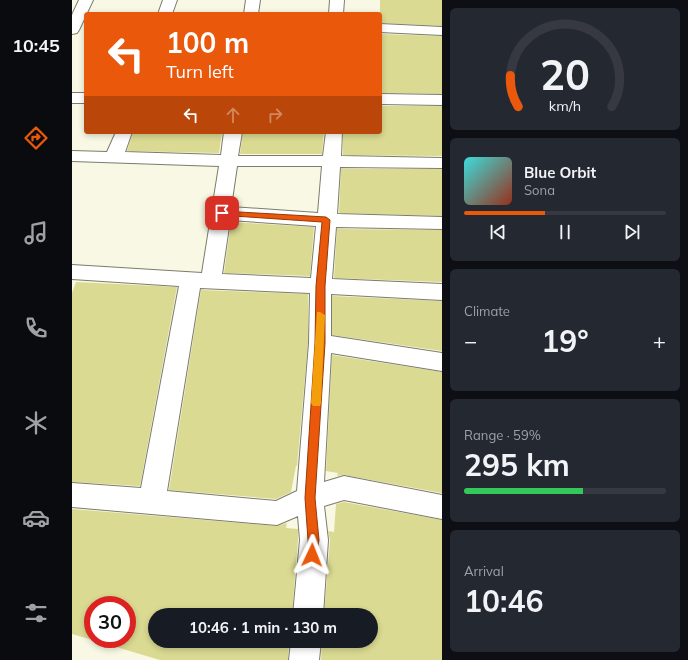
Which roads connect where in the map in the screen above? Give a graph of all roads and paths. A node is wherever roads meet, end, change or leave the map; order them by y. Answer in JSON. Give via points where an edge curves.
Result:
{"nodes":[{"id":1,"x":86,"y":0,"type":"edge"},
{"id":2,"x":170,"y":0,"type":"edge"},
{"id":3,"x":253,"y":0,"type":"edge"},
{"id":4,"x":336,"y":0,"type":"edge"},
{"id":5,"x":166,"y":12,"type":"edge"},
{"id":6,"x":251,"y":12,"type":"edge"},
{"id":7,"x":336,"y":12,"type":"edge"},
{"id":8,"x":77,"y":22,"type":"edge"},
{"id":9,"x":382,"y":28,"type":"edge"},
{"id":10,"x":442,"y":31,"type":"edge"},
{"id":11,"x":72,"y":98,"type":"edge"},
{"id":12,"x":84,"y":98,"type":"edge"},
{"id":13,"x":382,"y":99,"type":"edge"},
{"id":14,"x":442,"y":100,"type":"edge"},
{"id":15,"x":123,"y":134,"type":"edge"},
{"id":16,"x":233,"y":134,"type":"edge"},
{"id":17,"x":334,"y":134,"type":"edge"},
{"id":18,"x":72,"y":156,"type":"edge"},
{"id":19,"x":114,"y":157,"type":"junction"},
{"id":20,"x":229,"y":161,"type":"junction"},
{"id":21,"x":332,"y":161,"type":"junction"},
{"id":22,"x":442,"y":163,"type":"edge"},
{"id":23,"x":222,"y":213,"type":"junction"},
{"id":24,"x":326,"y":220,"type":"junction"},
{"id":25,"x":442,"y":223,"type":"edge"},
{"id":26,"x":72,"y":272,"type":"edge"},
{"id":27,"x":201,"y":280,"type":"junction"},
{"id":28,"x":321,"y":286,"type":"junction"},
{"id":29,"x":442,"y":292,"type":"edge"},
{"id":30,"x":320,"y":343,"type":"junction"},
{"id":31,"x":442,"y":362,"type":"edge"},
{"id":32,"x":72,"y":496,"type":"edge"},
{"id":33,"x":310,"y":498,"type":"junction"},
{"id":34,"x":152,"y":501,"type":"junction"},
{"id":35,"x":442,"y":507,"type":"edge"},
{"id":36,"x":309,"y":608,"type":"edge"},
{"id":37,"x":305,"y":648,"type":"edge"},
{"id":38,"x":304,"y":660,"type":"edge"}],
"edges":[{"from":1,"to":8,"type":"street"},
{"from":2,"to":5,"type":"street"},
{"from":3,"to":6,"type":"street"},
{"from":4,"to":7,"type":"street"},
{"from":9,"to":10,"type":"street"},
{"from":11,"to":12,"type":"street"},
{"from":13,"to":14,"type":"street"},
{"from":15,"to":19,"type":"street"},
{"from":16,"to":20,"type":"street"},
{"from":17,"to":21,"type":"street"},
{"from":18,"to":19,"type":"street"},
{"from":19,"to":20,"type":"street"},
{"from":20,"to":21,"type":"street"},
{"from":20,"to":23,"type":"street"},
{"from":21,"to":22,"type":"street"},
{"from":21,"to":24,"type":"street"},
{"from":23,"to":24,"type":"street"},
{"from":23,"to":27,"type":"street"},
{"from":24,"to":25,"type":"street"},
{"from":24,"to":28,"type":"street"},
{"from":26,"to":27,"type":"street"},
{"from":27,"to":28,"type":"street"},
{"from":27,"to":34,"type":"street"},
{"from":28,"to":29,"type":"street"},
{"from":28,"to":30,"type":"street"},
{"from":30,"to":31,"type":"street"},
{"from":30,"to":33,"type":"street"},
{"from":32,"to":34,"type":"street"},
{"from":33,"to":34,"type":"street","via":[[277,513]]},
{"from":33,"to":35,"type":"street","via":[[344,488]]},
{"from":33,"to":36,"type":"street","via":[[314,540]]},
{"from":37,"to":38,"type":"street"}]}
